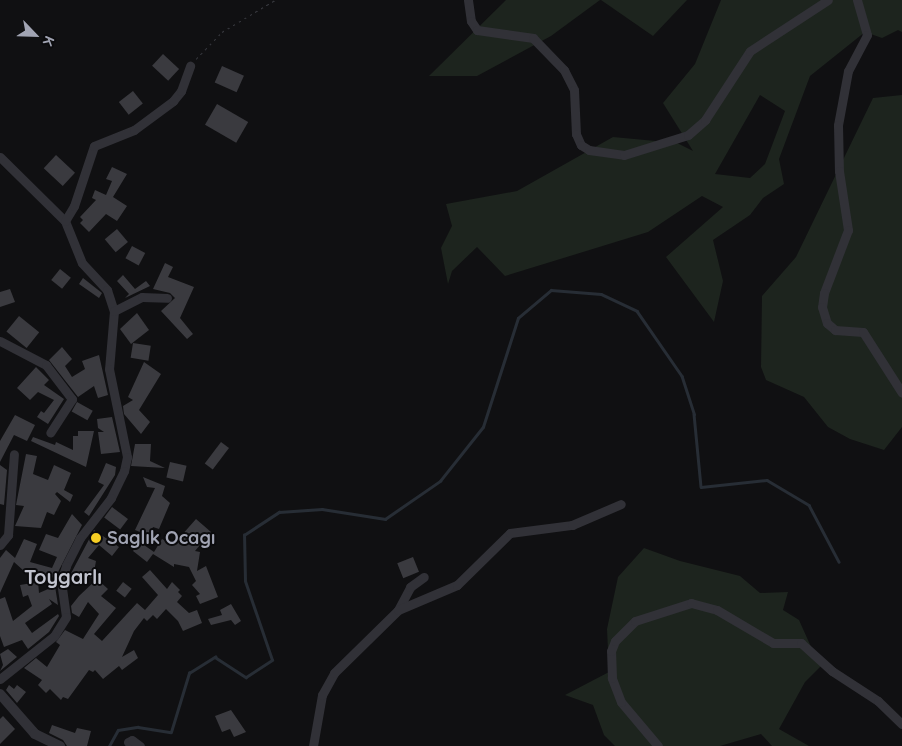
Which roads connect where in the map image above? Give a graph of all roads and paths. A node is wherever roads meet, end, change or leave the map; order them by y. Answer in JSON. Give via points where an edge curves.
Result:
{"nodes":[{"id":1,"x":275,"y":0,"type":"edge"},
{"id":2,"x":468,"y":0,"type":"edge"},
{"id":3,"x":828,"y":0,"type":"edge"},
{"id":4,"x":857,"y":0,"type":"edge"},
{"id":5,"x":190,"y":66,"type":"joint"},
{"id":6,"x":0,"y":157,"type":"edge"},
{"id":7,"x":65,"y":221,"type":"junction"},
{"id":8,"x":167,"y":298,"type":"dead end"},
{"id":9,"x":114,"y":311,"type":"junction"},
{"id":10,"x":0,"y":341,"type":"edge"},
{"id":11,"x":902,"y":393,"type":"edge"},
{"id":12,"x":50,"y":433,"type":"dead end"},
{"id":13,"x":14,"y":454,"type":"dead end"},
{"id":14,"x":621,"y":504,"type":"dead end"},
{"id":15,"x":0,"y":545,"type":"edge"},
{"id":16,"x":424,"y":577,"type":"dead end"},
{"id":17,"x":398,"y":610,"type":"junction"},
{"id":18,"x":0,"y":678,"type":"edge"},
{"id":19,"x":0,"y":694,"type":"edge"},
{"id":20,"x":902,"y":724,"type":"edge"},
{"id":21,"x":127,"y":745,"type":"edge"},
{"id":22,"x":60,"y":746,"type":"edge"},
{"id":23,"x":140,"y":746,"type":"edge"},
{"id":24,"x":313,"y":746,"type":"edge"},
{"id":25,"x":658,"y":746,"type":"edge"}],
"edges":[{"from":1,"to":5,"type":"path","via":[[222,32]]},
{"from":2,"to":3,"type":"street","via":[[471,21],[477,30],[533,38],[564,70],[574,90],[576,134],[581,146],[624,155],[688,135],[705,120],[750,51]]},
{"from":4,"to":11,"type":"street","via":[[868,35],[848,71],[838,126],[839,171],[848,230],[824,293],[822,307],[827,323],[835,330],[863,332]]},
{"from":5,"to":7,"type":"street","via":[[181,92],[173,101],[134,130],[94,146],[74,206]]},
{"from":6,"to":7,"type":"street"},
{"from":7,"to":9,"type":"street","via":[[82,263],[107,290]]},
{"from":8,"to":9,"type":"street","via":[[142,297]]},
{"from":9,"to":18,"type":"street","via":[[109,369],[127,457],[124,471],[111,498],[80,538],[66,566],[61,581],[66,617],[54,636]]},
{"from":10,"to":12,"type":"street","via":[[46,365],[72,399]]},
{"from":13,"to":15,"type":"street","via":[[8,535]]},
{"from":14,"to":17,"type":"street","via":[[562,528],[510,533],[458,585]]},
{"from":16,"to":17,"type":"street","via":[[410,587]]},
{"from":17,"to":24,"type":"street","via":[[334,674],[322,695]]},
{"from":19,"to":22,"type":"street","via":[[35,734]]},
{"from":20,"to":25,"type":"street","via":[[878,701],[832,671],[802,643],[773,643],[717,610],[692,603],[636,621],[615,641],[611,651],[612,678],[622,702]]},
{"from":21,"to":23,"type":"street","via":[[132,740]]}]}
